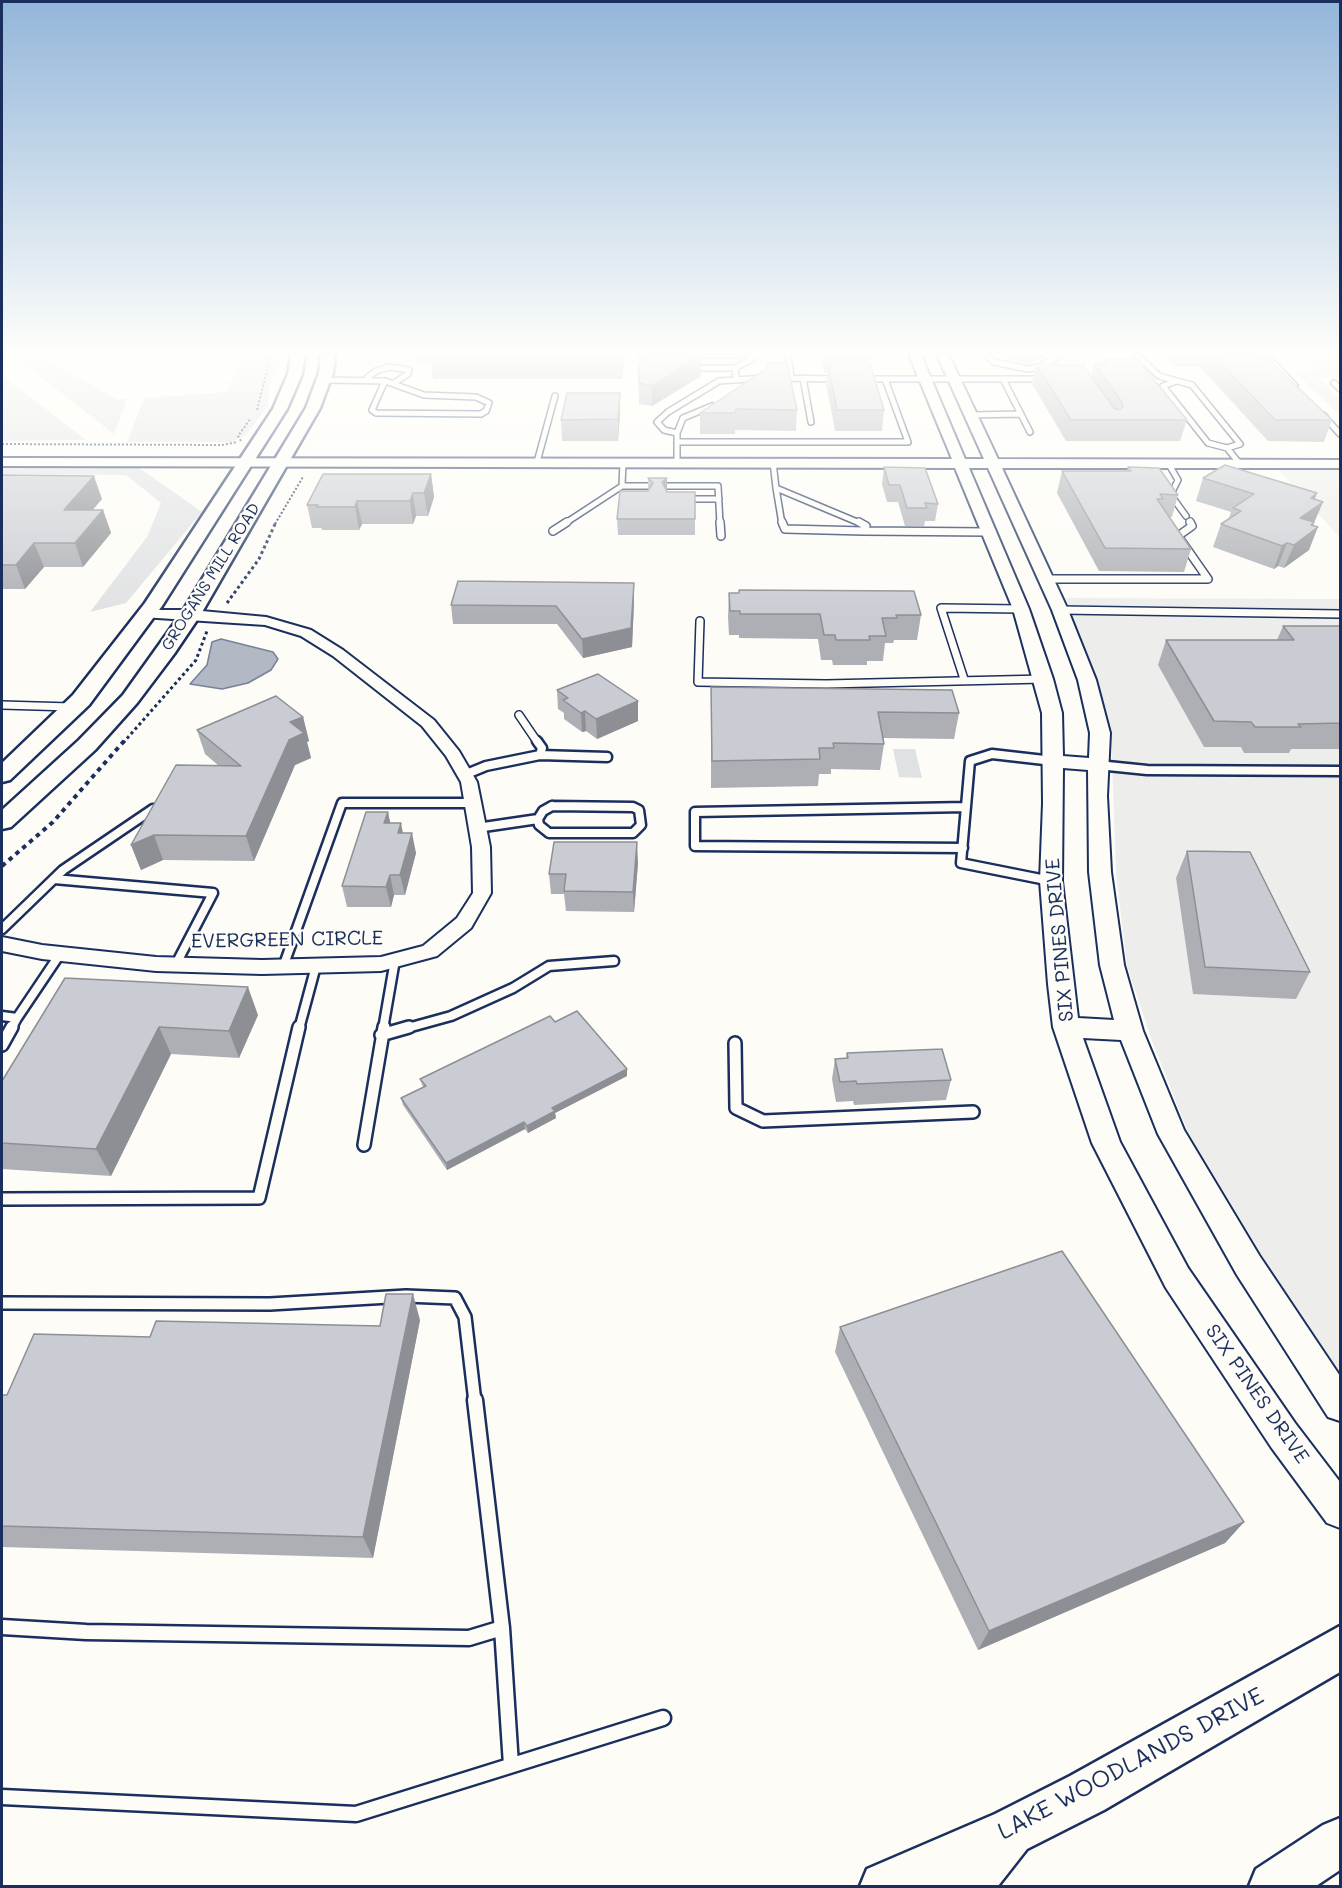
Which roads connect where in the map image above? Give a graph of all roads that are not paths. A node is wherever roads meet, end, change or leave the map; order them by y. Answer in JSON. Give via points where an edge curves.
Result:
{"nodes":[{"id":1,"x":252,"y":443,"type":"edge"},
{"id":2,"x":292,"y":443,"type":"edge"},
{"id":3,"x":542,"y":443,"type":"edge"},
{"id":4,"x":677,"y":443,"type":"edge"},
{"id":5,"x":951,"y":443,"type":"edge"},
{"id":6,"x":983,"y":443,"type":"edge"},
{"id":7,"x":1209,"y":443,"type":"edge"},
{"id":8,"x":1239,"y":443,"type":"edge"},
{"id":9,"x":1227,"y":447,"type":"junction"},
{"id":10,"x":2,"y":450,"type":"edge"},
{"id":11,"x":246,"y":451,"type":"junction"},
{"id":12,"x":284,"y":456,"type":"junction"},
{"id":13,"x":2,"y":462,"type":"edge"},
{"id":14,"x":537,"y":462,"type":"junction"},
{"id":15,"x":623,"y":462,"type":"junction"},
{"id":16,"x":677,"y":462,"type":"junction"},
{"id":17,"x":773,"y":462,"type":"junction"},
{"id":18,"x":960,"y":463,"type":"junction"},
{"id":19,"x":992,"y":463,"type":"junction"},
{"id":20,"x":1168,"y":463,"type":"junction"},
{"id":21,"x":1240,"y":464,"type":"junction"},
{"id":22,"x":1341,"y":464,"type":"edge"},
{"id":23,"x":622,"y":486,"type":"junction"},
{"id":24,"x":777,"y":489,"type":"junction"},
{"id":25,"x":612,"y":493,"type":"junction"},
{"id":26,"x":622,"y":495,"type":"edge"},
{"id":27,"x":678,"y":499,"type":"edge"},
{"id":28,"x":719,"y":499,"type":"junction"},
{"id":29,"x":553,"y":531,"type":"dead end"},
{"id":30,"x":864,"y":531,"type":"junction"},
{"id":31,"x":989,"y":532,"type":"junction"},
{"id":32,"x":721,"y":536,"type":"dead end"},
{"id":33,"x":1046,"y":579,"type":"junction"},
{"id":34,"x":1021,"y":609,"type":"junction"},
{"id":35,"x":1060,"y":610,"type":"junction"},
{"id":36,"x":147,"y":614,"type":"junction"},
{"id":37,"x":191,"y":614,"type":"junction"},
{"id":38,"x":1341,"y":614,"type":"edge"},
{"id":39,"x":700,"y":621,"type":"dead end"},
{"id":40,"x":1044,"y":679,"type":"junction"},
{"id":41,"x":964,"y":680,"type":"junction"},
{"id":42,"x":2,"y":705,"type":"edge"},
{"id":43,"x":73,"y":708,"type":"junction"},
{"id":44,"x":519,"y":715,"type":"dead end"},
{"id":45,"x":540,"y":755,"type":"junction"},
{"id":46,"x":607,"y":758,"type":"dead end"},
{"id":47,"x":1053,"y":761,"type":"junction"},
{"id":48,"x":1098,"y":765,"type":"junction"},
{"id":49,"x":1341,"y":771,"type":"edge"},
{"id":50,"x":2,"y":775,"type":"edge"},
{"id":51,"x":464,"y":775,"type":"junction"},
{"id":52,"x":473,"y":803,"type":"junction"},
{"id":53,"x":966,"y":807,"type":"junction"},
{"id":54,"x":153,"y":809,"type":"edge"},
{"id":55,"x":538,"y":819,"type":"junction"},
{"id":56,"x":2,"y":822,"type":"edge"},
{"id":57,"x":477,"y":828,"type":"junction"},
{"id":58,"x":963,"y":848,"type":"junction"},
{"id":59,"x":54,"y":879,"type":"junction"},
{"id":60,"x":1051,"y":881,"type":"junction"},
{"id":61,"x":2,"y":929,"type":"edge"},
{"id":62,"x":2,"y":944,"type":"edge"},
{"id":63,"x":60,"y":954,"type":"junction"},
{"id":64,"x":395,"y":960,"type":"junction"},
{"id":65,"x":614,"y":961,"type":"dead end"},
{"id":66,"x":176,"y":964,"type":"junction"},
{"id":67,"x":316,"y":966,"type":"junction"},
{"id":68,"x":283,"y":967,"type":"junction"},
{"id":69,"x":2,"y":1016,"type":"edge"},
{"id":70,"x":17,"y":1018,"type":"junction"},
{"id":71,"x":1066,"y":1027,"type":"junction"},
{"id":72,"x":1130,"y":1031,"type":"junction"},
{"id":73,"x":381,"y":1035,"type":"junction"},
{"id":74,"x":735,"y":1043,"type":"dead end"},
{"id":75,"x":2,"y":1045,"type":"edge"},
{"id":76,"x":973,"y":1112,"type":"dead end"},
{"id":77,"x":364,"y":1145,"type":"dead end"},
{"id":78,"x":2,"y":1199,"type":"edge"},
{"id":79,"x":2,"y":1304,"type":"edge"},
{"id":80,"x":1341,"y":1405,"type":"edge"},
{"id":81,"x":1341,"y":1510,"type":"edge"},
{"id":82,"x":2,"y":1627,"type":"edge"},
{"id":83,"x":502,"y":1628,"type":"junction"},
{"id":84,"x":1341,"y":1648,"type":"edge"},
{"id":85,"x":663,"y":1718,"type":"dead end"},
{"id":86,"x":511,"y":1765,"type":"junction"},
{"id":87,"x":2,"y":1797,"type":"edge"},
{"id":88,"x":1012,"y":1831,"type":"junction"},
{"id":89,"x":1341,"y":1842,"type":"edge"},
{"id":90,"x":884,"y":1887,"type":"edge"},
{"id":91,"x":967,"y":1887,"type":"edge"},
{"id":92,"x":1273,"y":1887,"type":"edge"}],
"edges":[{"from":1,"to":11,"type":"main road","name":"GROGANS MILL ROAD"},
{"from":2,"to":12,"type":"main road","name":"GROGANS MILL ROAD"},
{"from":3,"to":14,"type":"lane"},
{"from":4,"to":16,"type":"lane"},
{"from":5,"to":18,"type":"street","name":"SIX PINES DRIVE"},
{"from":6,"to":19,"type":"street"},
{"from":7,"to":9,"type":"lane"},
{"from":8,"to":9,"type":"lane"},
{"from":9,"to":21,"type":"lane"},
{"from":10,"to":11,"type":"street"},
{"from":11,"to":12,"type":"street"},
{"from":11,"to":13,"type":"street"},
{"from":11,"to":36,"type":"main road","name":"GROGANS MILL ROAD"},
{"from":12,"to":14,"type":"street"},
{"from":12,"to":37,"type":"main road","name":"GROGANS MILL ROAD"},
{"from":14,"to":15,"type":"street"},
{"from":15,"to":16,"type":"street"},
{"from":15,"to":23,"type":"lane"},
{"from":16,"to":17,"type":"street"},
{"from":17,"to":18,"type":"street"},
{"from":17,"to":24,"type":"lane"},
{"from":18,"to":19,"type":"street"},
{"from":18,"to":31,"type":"street","name":"SIX PINES DRIVE"},
{"from":19,"to":20,"type":"street"},
{"from":19,"to":33,"type":"street"},
{"from":20,"to":21,"type":"street"},
{"from":20,"to":33,"type":"lane","via":[[1178,480],[1173,498],[1192,526],[1178,536],[1208,579]]},
{"from":21,"to":22,"type":"street"},
{"from":23,"to":25,"type":"lane"},
{"from":23,"to":28,"type":"lane","via":[[718,486]]},
{"from":24,"to":30,"type":"lane","via":[[857,521],[866,526]]},
{"from":24,"to":30,"type":"lane","via":[[785,529]]},
{"from":25,"to":26,"type":"lane"},
{"from":25,"to":29,"type":"lane"},
{"from":27,"to":28,"type":"lane"},
{"from":28,"to":32,"type":"lane"},
{"from":30,"to":31,"type":"lane"},
{"from":31,"to":34,"type":"street","name":"SIX PINES DRIVE"},
{"from":33,"to":35,"type":"street"},
{"from":34,"to":35,"type":"street"},
{"from":34,"to":40,"type":"street","name":"SIX PINES DRIVE"},
{"from":34,"to":41,"type":"lane","via":[[941,608]]},
{"from":35,"to":38,"type":"lane"},
{"from":35,"to":48,"type":"street","via":[[1086,680],[1100,733]]},
{"from":36,"to":37,"type":"street","name":"EVERGREEN CIRCLE"},
{"from":36,"to":43,"type":"main road","name":"GROGANS MILL ROAD"},
{"from":37,"to":51,"type":"street","name":"EVERGREEN CIRCLE","via":[[266,621],[306,633],[428,723]]},
{"from":37,"to":56,"type":"main road","name":"GROGANS MILL ROAD","via":[[130,699],[87,745]]},
{"from":39,"to":41,"type":"lane","via":[[698,682]]},
{"from":40,"to":41,"type":"lane"},
{"from":40,"to":47,"type":"street","name":"SIX PINES DRIVE","via":[[1052,712]]},
{"from":42,"to":43,"type":"lane"},
{"from":43,"to":50,"type":"main road","name":"GROGANS MILL ROAD"},
{"from":44,"to":45,"type":"lane","via":[[542,748]]},
{"from":45,"to":46,"type":"lane"},
{"from":45,"to":51,"type":"lane","via":[[486,766]]},
{"from":47,"to":48,"type":"street"},
{"from":47,"to":53,"type":"lane","via":[[992,754],[970,761]]},
{"from":47,"to":60,"type":"street","name":"SIX PINES DRIVE"},
{"from":48,"to":49,"type":"lane","via":[[1147,770]]},
{"from":48,"to":72,"type":"street","via":[[1100,872],[1112,965]]},
{"from":51,"to":52,"type":"street","name":"EVERGREEN CIRCLE"},
{"from":52,"to":57,"type":"street","name":"EVERGREEN CIRCLE"},
{"from":52,"to":68,"type":"lane","via":[[342,803]]},
{"from":53,"to":58,"type":"lane"},
{"from":53,"to":58,"type":"lane","via":[[695,812],[695,846]]},
{"from":54,"to":59,"type":"lane"},
{"from":55,"to":55,"type":"lane","via":[[549,833],[633,833],[639,829],[642,818],[633,807],[552,806]]},
{"from":55,"to":57,"type":"lane"},
{"from":57,"to":64,"type":"street","name":"EVERGREEN CIRCLE","via":[[482,893],[464,923],[430,951]]},
{"from":58,"to":60,"type":"lane","via":[[961,863]]},
{"from":59,"to":61,"type":"lane"},
{"from":59,"to":66,"type":"lane","via":[[213,893]]},
{"from":60,"to":71,"type":"street","name":"SIX PINES DRIVE"},
{"from":62,"to":63,"type":"street","name":"EVERGREEN CIRCLE"},
{"from":63,"to":66,"type":"street","name":"EVERGREEN CIRCLE"},
{"from":63,"to":70,"type":"lane"},
{"from":64,"to":67,"type":"street","name":"EVERGREEN CIRCLE"},
{"from":64,"to":73,"type":"lane"},
{"from":65,"to":73,"type":"lane","via":[[549,966],[513,988],[451,1016]]},
{"from":66,"to":68,"type":"street","name":"EVERGREEN CIRCLE"},
{"from":67,"to":68,"type":"street","name":"EVERGREEN CIRCLE"},
{"from":67,"to":78,"type":"lane","via":[[259,1198]]},
{"from":69,"to":70,"type":"lane"},
{"from":70,"to":75,"type":"lane"},
{"from":71,"to":72,"type":"street"},
{"from":71,"to":81,"type":"street","name":"SIX PINES DRIVE","via":[[1106,1143],[1177,1278],[1283,1435]]},
{"from":72,"to":80,"type":"street","via":[[1172,1134],[1248,1265]]},
{"from":73,"to":77,"type":"lane"},
{"from":74,"to":76,"type":"lane","via":[[736,1108],[763,1121]]},
{"from":79,"to":83,"type":"lane","via":[[270,1304],[406,1296],[455,1298],[465,1317]]},
{"from":82,"to":83,"type":"lane","via":[[469,1638]]},
{"from":83,"to":86,"type":"lane"},
{"from":84,"to":88,"type":"main road","name":"LAKE WOODLANDS DRIVE","via":[[1087,1793]]},
{"from":85,"to":86,"type":"lane"},
{"from":86,"to":87,"type":"lane","via":[[356,1814]]},
{"from":88,"to":90,"type":"main road","name":"LAKE WOODLANDS DRIVE"},
{"from":88,"to":91,"type":"main road"},
{"from":89,"to":92,"type":"main road"}]}
